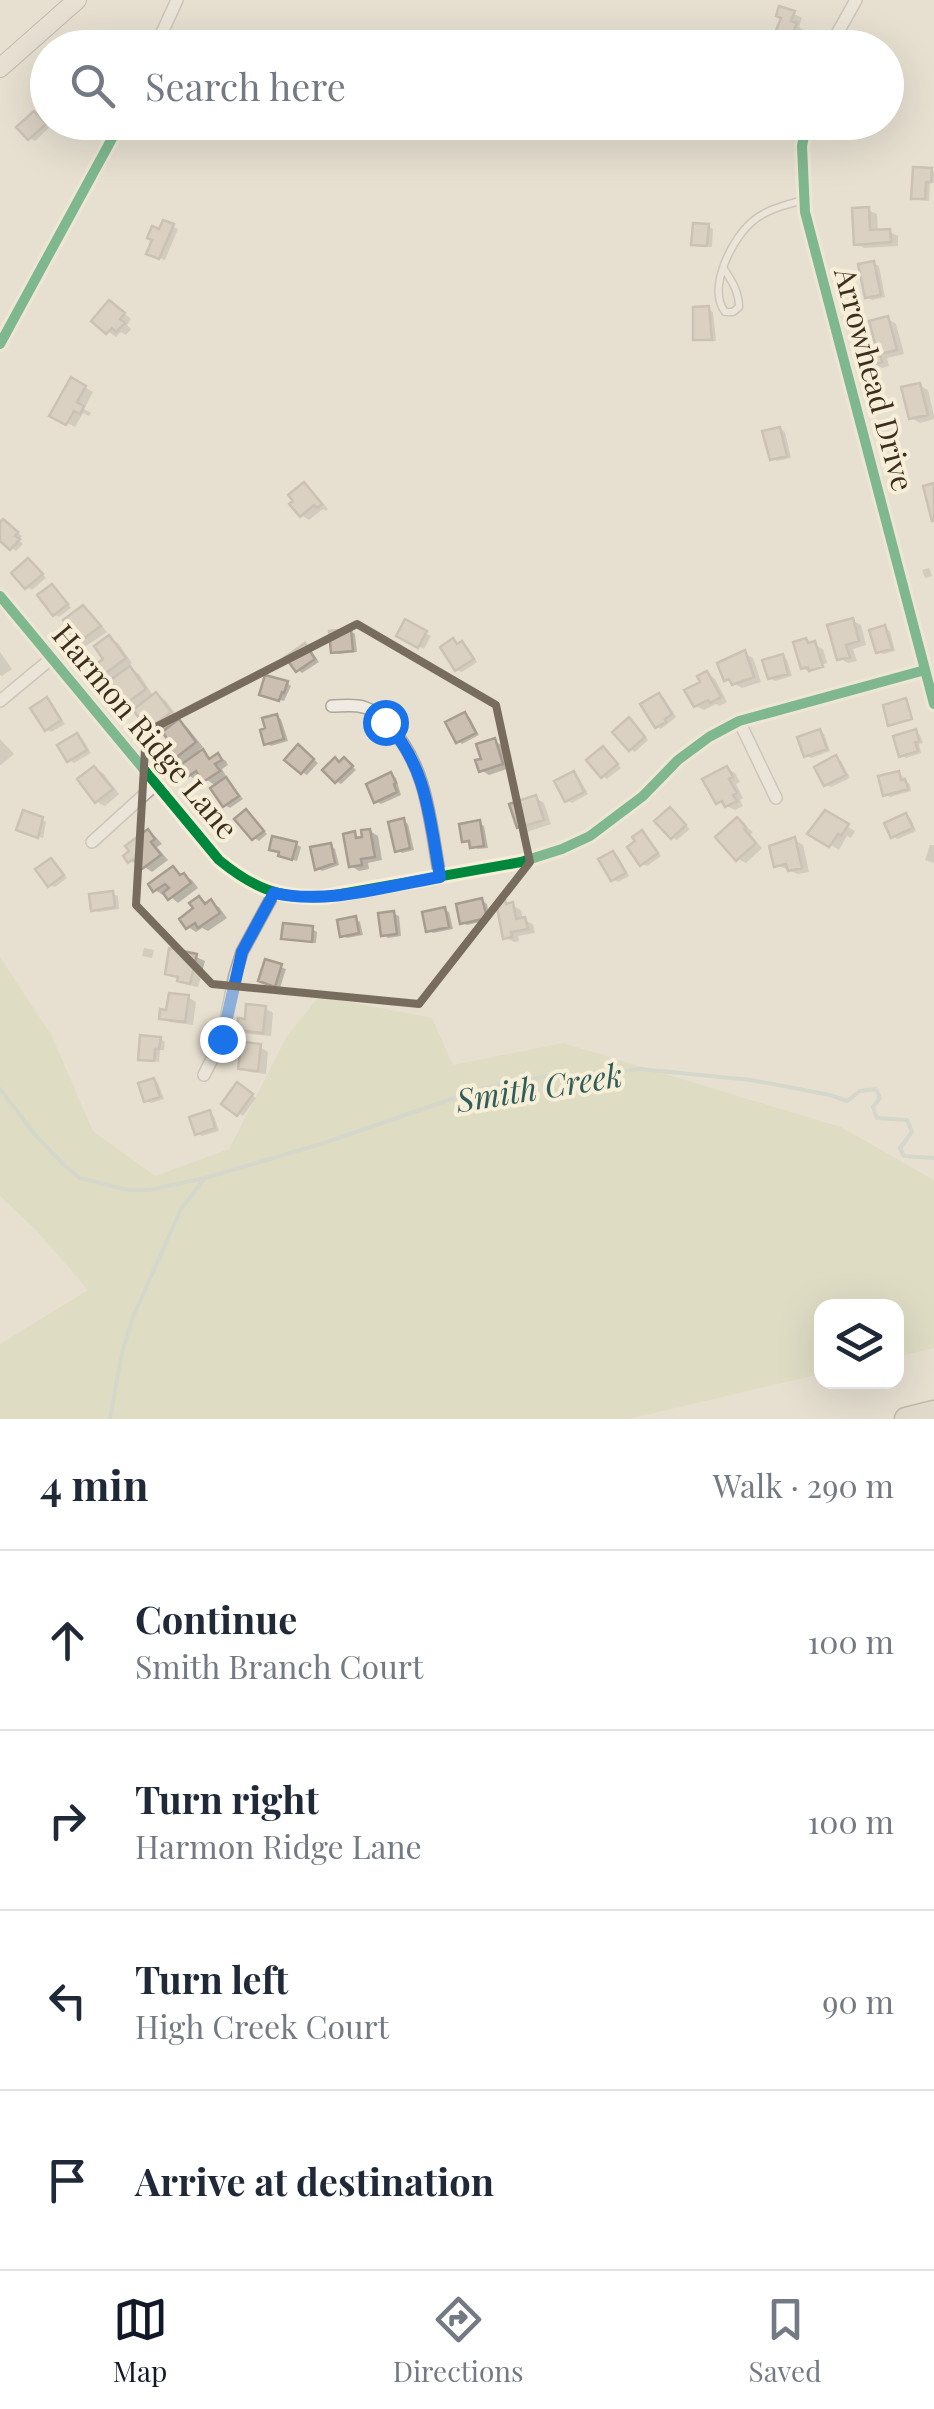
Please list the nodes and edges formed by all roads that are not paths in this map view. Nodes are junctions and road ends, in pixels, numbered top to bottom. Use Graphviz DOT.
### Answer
graph roads {
  1 [pos="77,0"];
  2 [pos="177,0"];
  3 [pos="856,0"];
  4 [pos="43,30"];
  5 [pos="163,30"];
  6 [pos="839,30"];
  7 [pos="30,42"];
  8 [pos="0,68"];
  9 [pos="111,140"];
  10 [pos="803,140"];
  11 [pos="804,200"];
  12 [pos="724,269"];
  13 [pos="0,344"];
  14 [pos="0,596"];
  15 [pos="52,658"];
  16 [pos="925,670"];
  17 [pos="0,701"];
  18 [pos="934,704"];
  19 [pos="332,706"];
  20 [pos="739,722"];
  21 [pos="156,784"];
  22 [pos="776,798"];
  23 [pos="92,842"];
  24 [pos="440,877"];
  25 [pos="274,893"];
  26 [pos="204,1075"];
  27 [pos="934,1412"];
  28 [pos="906,1419"];
  1 -- 4 [label="main road"];
  2 -- 5 [label="street"];
  3 -- 6 [label="street"];
  7 -- 8 [label="main road"];
  9 -- 13 [label="street"];
  10 -- 11 [label="street, Arrowhead Drive"];
  11 -- 12 [label="lane"];
  11 -- 16 [label="street, Arrowhead Drive"];
  12 -- 12 [label="lane"];
  14 -- 15 [label="street, Harmon Ridge Lane"];
  15 -- 17 [label="street"];
  15 -- 21 [label="street, Harmon Ridge Lane"];
  16 -- 18 [label="street, Arrowhead Drive"];
  16 -- 20 [label="street, Harmon Ridge Lane"];
  19 -- 24 [label="street"];
  20 -- 22 [label="street"];
  20 -- 24 [label="street, Harmon Ridge Lane"];
  21 -- 23 [label="street"];
  21 -- 25 [label="street, Harmon Ridge Lane"];
  24 -- 25 [label="street, Harmon Ridge Lane"];
  25 -- 26 [label="street"];
  27 -- 28 [label="highway"];
}
